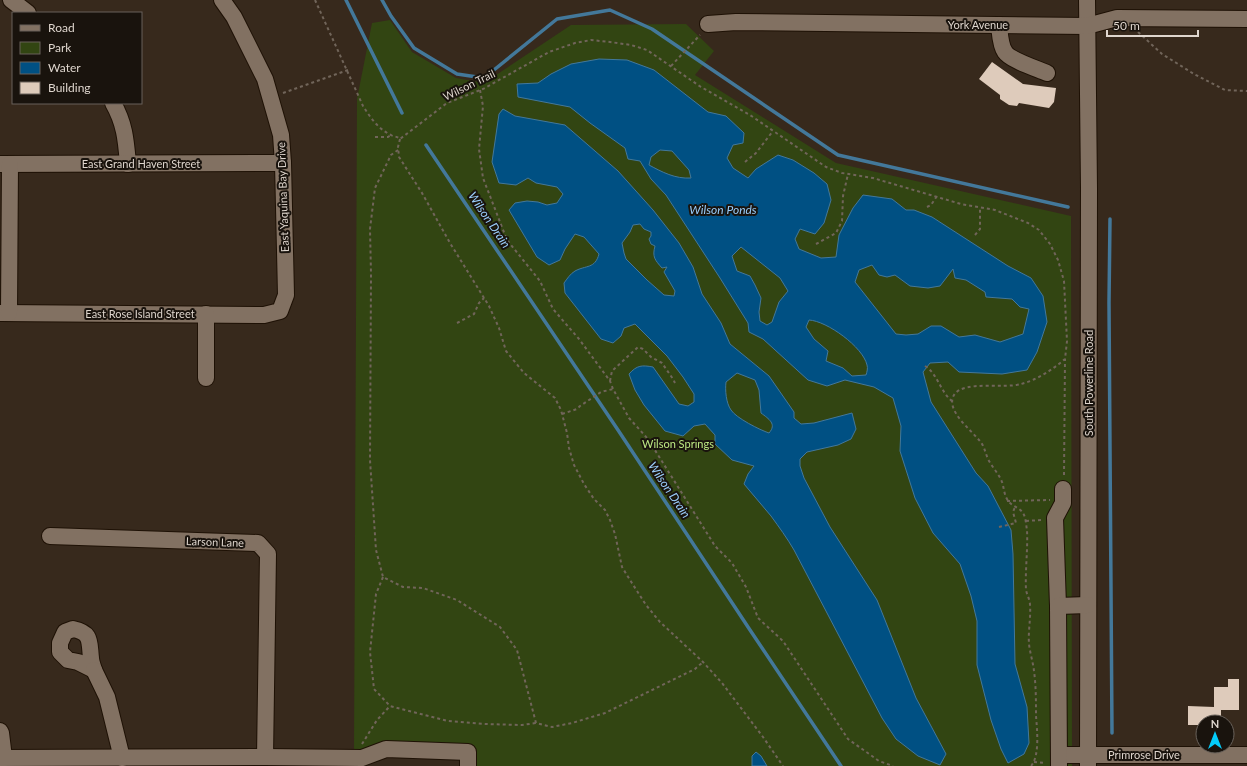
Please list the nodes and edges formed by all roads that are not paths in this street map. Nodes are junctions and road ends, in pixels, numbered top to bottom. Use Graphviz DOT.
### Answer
graph roads {
  1 [pos="11,0"];
  2 [pos="222,0"];
  3 [pos="1087,0"];
  4 [pos="27,12"];
  5 [pos="1247,19"];
  6 [pos="708,24"];
  7 [pos="999,25"];
  8 [pos="1087,26"];
  9 [pos="1047,73"];
  10 [pos="114,104"];
  11 [pos="283,163"];
  12 [pos="5,164"];
  13 [pos="128,164"];
  14 [pos="280,311"];
  15 [pos="4,313"];
  16 [pos="206,314"];
  17 [pos="206,378"];
  18 [pos="1063,489"];
  19 [pos="50,536"];
  20 [pos="1088,605"];
  21 [pos="1058,606"];
  22 [pos="94,670"];
  23 [pos="0,731"];
  24 [pos="1247,755"];
  25 [pos="265,757"];
  26 [pos="2,758"];
  27 [pos="122,758"];
  28 [pos="1060,760"];
  29 [pos="1088,760"];
  30 [pos="358,761"];
  31 [pos="468,766"];
  1 -- 4 [label="street"];
  2 -- 11 [label="street, East Yaquina Bay Drive"];
  3 -- 8 [label="street, South Powerline Road"];
  5 -- 8 [label="street, York Avenue"];
  6 -- 7 [label="street, York Avenue"];
  7 -- 8 [label="street, York Avenue"];
  7 -- 9 [label="street"];
  8 -- 20 [label="street, South Powerline Road"];
  10 -- 13 [label="street"];
  11 -- 13 [label="street, East Grand Haven Street"];
  11 -- 14 [label="street, East Yaquina Bay Drive"];
  12 -- 13 [label="street, East Grand Haven Street"];
  12 -- 15 [label="street"];
  14 -- 16 [label="street, East Rose Island Street"];
  15 -- 16 [label="street, East Rose Island Street"];
  16 -- 17 [label="street"];
  18 -- 21 [label="street"];
  19 -- 25 [label="street, Larson Lane"];
  20 -- 21 [label="street"];
  20 -- 29 [label="street, South Powerline Road"];
  21 -- 28 [label="street"];
  22 -- 27 [label="street"];
  23 -- 26 [label="street"];
  24 -- 29 [label="street, Primrose Drive"];
  25 -- 27 [label="street"];
  25 -- 30 [label="street"];
  26 -- 27 [label="street"];
  28 -- 29 [label="street, Primrose Drive"];
  30 -- 31 [label="street"];
}
